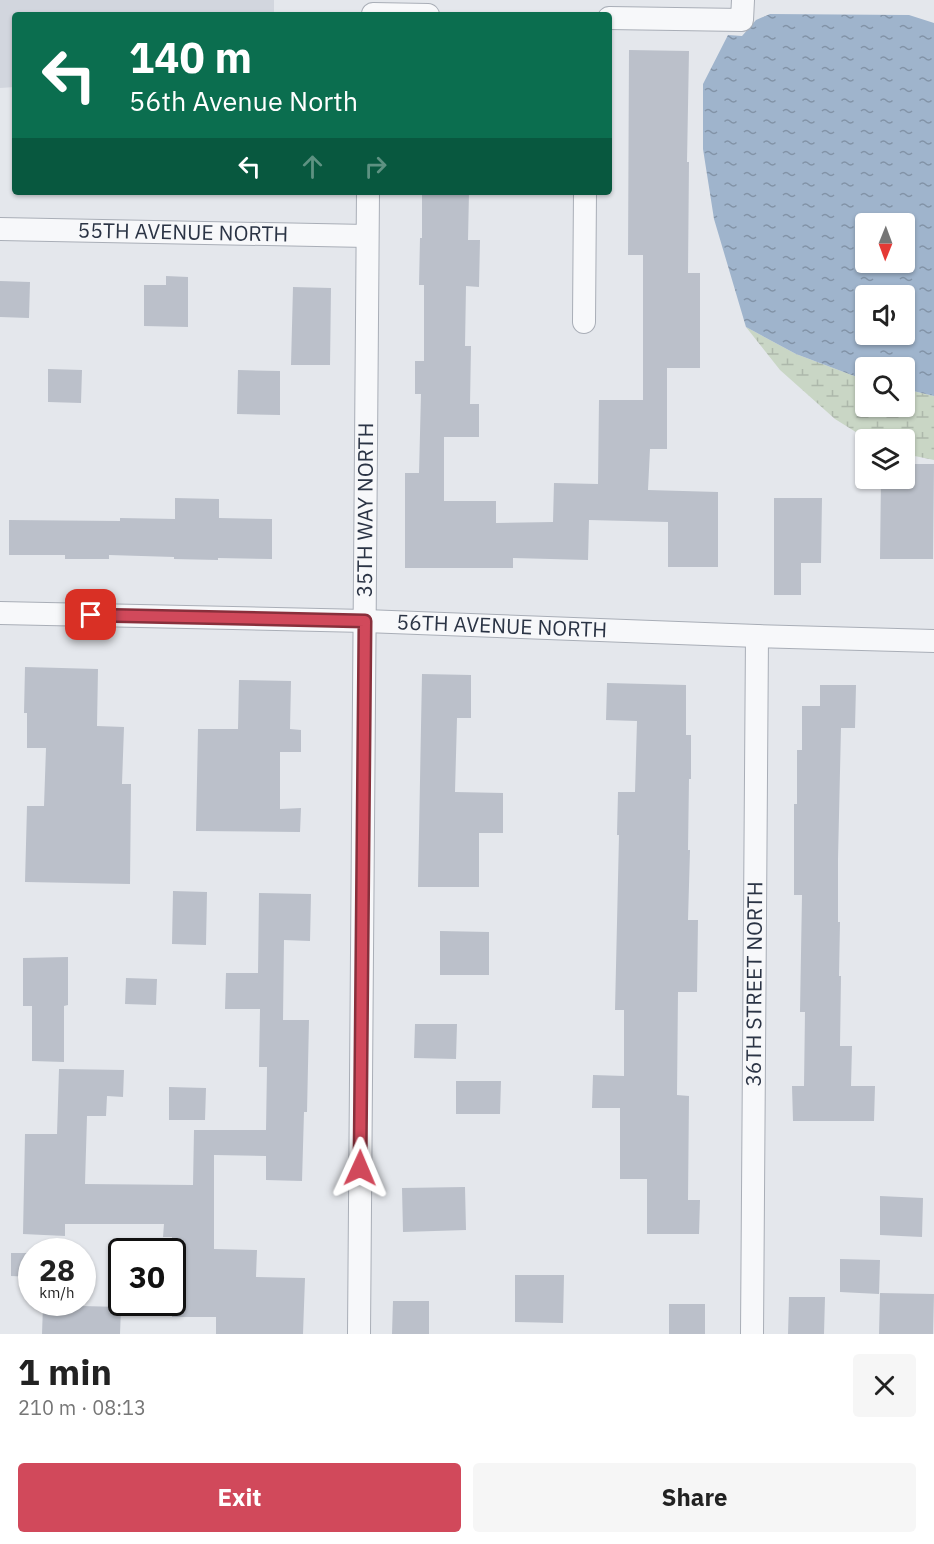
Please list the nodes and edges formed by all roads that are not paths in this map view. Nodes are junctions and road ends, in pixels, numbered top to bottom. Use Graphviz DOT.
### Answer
graph roads {
  1 [pos="743,0"];
  2 [pos="373,10"];
  3 [pos="395,12"];
  4 [pos="612,18"];
  5 [pos="368,195"];
  6 [pos="585,195"];
  7 [pos="0,229"];
  8 [pos="367,236"];
  9 [pos="584,322"];
  10 [pos="0,612"];
  11 [pos="365,621"];
  12 [pos="757,636"];
  13 [pos="934,641"];
  14 [pos="359,1334"];
  15 [pos="752,1334"];
  1 -- 4 [label="street"];
  2 -- 3 [label="street"];
  5 -- 8 [label="street, 35TH WAY NORTH"];
  6 -- 9 [label="street"];
  7 -- 8 [label="street, 55TH AVENUE NORTH"];
  8 -- 11 [label="street, 35TH WAY NORTH"];
  10 -- 11 [label="street, 56TH AVENUE NORTH"];
  11 -- 12 [label="street, 56TH AVENUE NORTH"];
  11 -- 14 [label="street, 35TH WAY NORTH"];
  12 -- 13 [label="street, 56TH AVENUE NORTH"];
  12 -- 15 [label="street, 36TH STREET NORTH"];
}
